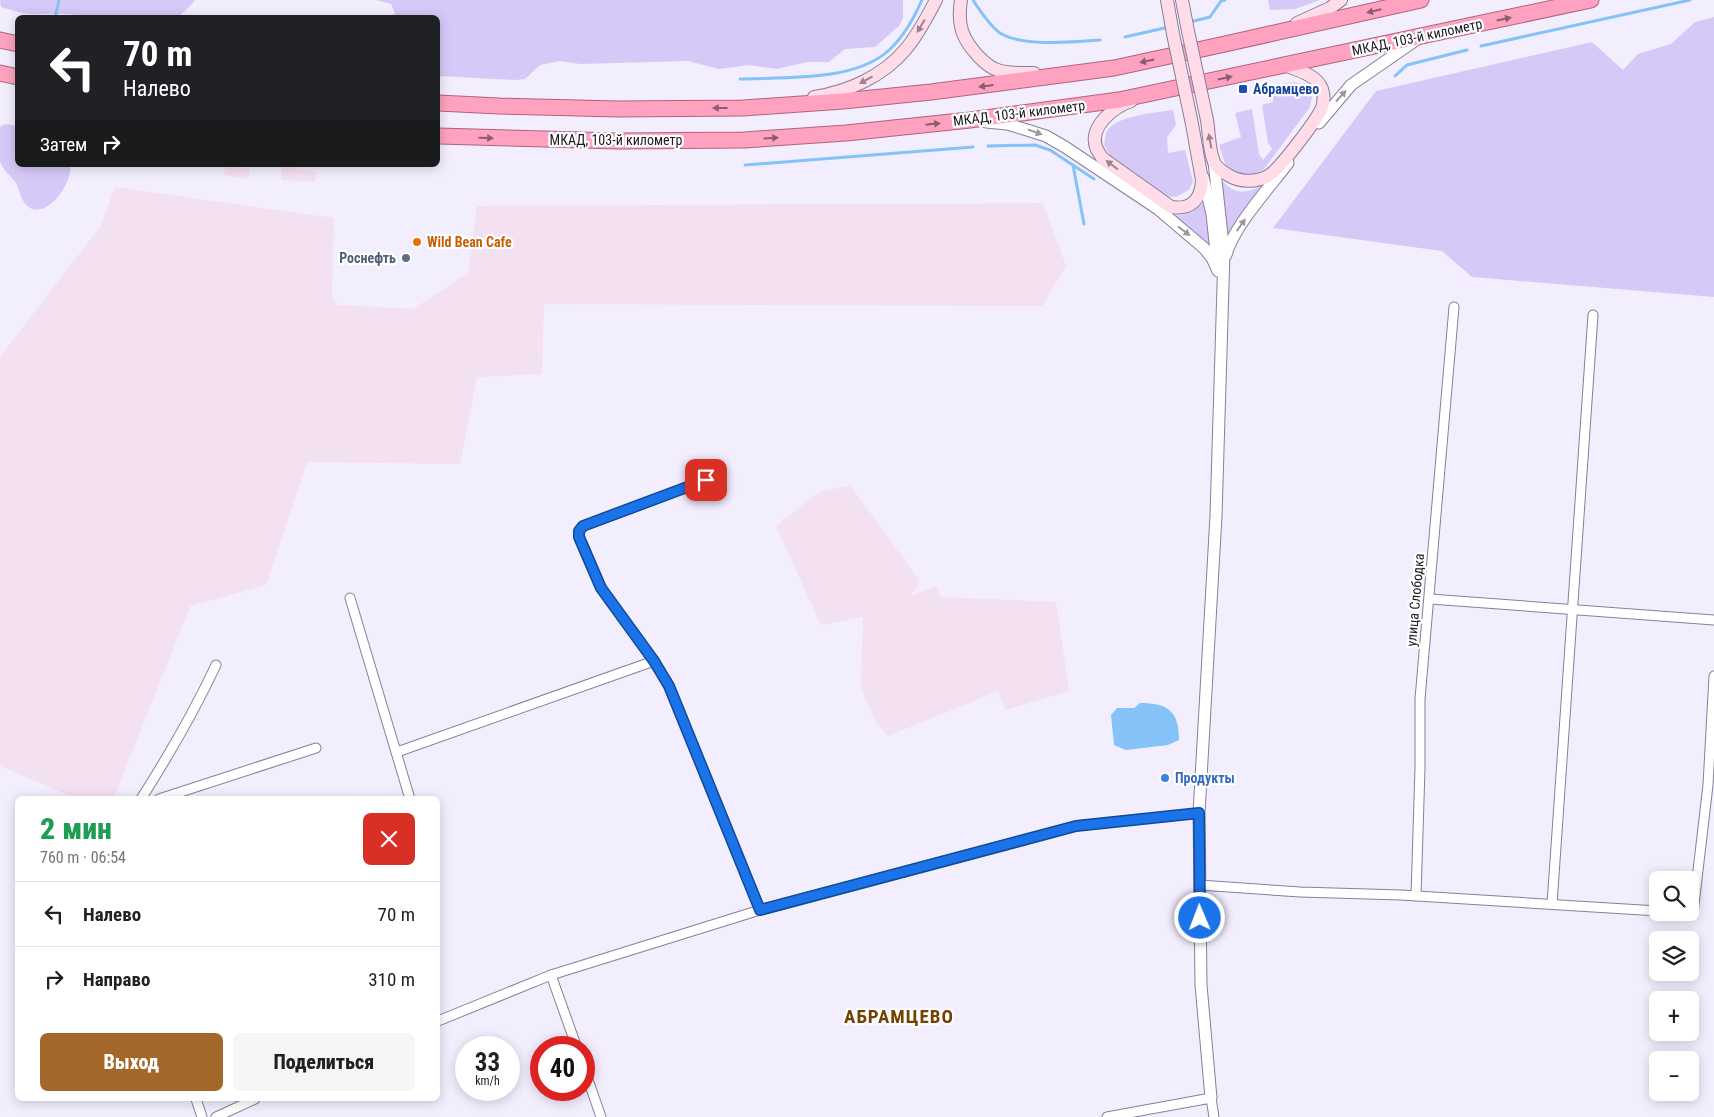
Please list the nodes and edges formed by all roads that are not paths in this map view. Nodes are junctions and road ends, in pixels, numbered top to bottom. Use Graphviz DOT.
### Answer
graph roads {
  1 [pos="936,0"];
  2 [pos="961,0"];
  3 [pos="1167,0"];
  4 [pos="1182,0"];
  5 [pos="1341,0"];
  6 [pos="1421,0"];
  7 [pos="1591,0"];
  8 [pos="1421,36"];
  9 [pos="0,40"];
  10 [pos="15,43"];
  11 [pos="1216,46"];
  12 [pos="1284,65"];
  13 [pos="1114,68"];
  14 [pos="0,73"];
  15 [pos="15,76"];
  16 [pos="1160,91"];
  17 [pos="440,103"];
  18 [pos="742,108"];
  19 [pos="970,120"];
  20 [pos="440,136"];
  21 [pos="1214,162"];
  22 [pos="1200,165"];
  23 [pos="1220,270"];
  24 [pos="1454,307"];
  25 [pos="1593,316"];
  26 [pos="706,480"];
  27 [pos="350,598"];
  28 [pos="1430,599"];
  29 [pos="1572,610"];
  30 [pos="1714,620"];
  31 [pos="654,661"];
  32 [pos="216,665"];
  33 [pos="1714,676"];
  34 [pos="316,748"];
  35 [pos="397,752"];
  36 [pos="143,796"];
  37 [pos="168,796"];
  38 [pos="409,796"];
  39 [pos="1199,813"];
  40 [pos="1698,871"];
  41 [pos="1200,885"];
  42 [pos="1416,896"];
  43 [pos="1552,904"];
  44 [pos="760,910"];
  45 [pos="1649,910"];
  46 [pos="551,975"];
  47 [pos="440,1020"];
  48 [pos="573,1036"];
  49 [pos="1211,1098"];
  50 [pos="595,1100"];
  51 [pos="197,1101"];
  52 [pos="251,1101"];
  53 [pos="202,1117"];
  54 [pos="216,1117"];
  55 [pos="601,1117"];
  56 [pos="1107,1117"];
  57 [pos="1214,1117"];
  1 -- 18 [label="main road, one-way"];
  2 -- 13 [label="main road"];
  3 -- 22 [label="main road, bridge"];
  21 -- 4 [label="main road, one-way, bridge"];
  5 -- 11 [label="main road"];
  6 -- 11 [label="highway, one-way"];
  8 -- 7 [label="highway, МКАД, 103-й километр, one-way"];
  8 -- 12 [label="highway, МКАД, 103-й километр"];
  23 -- 8 [label="street, one-way"];
  9 -- 10 [label="highway"];
  11 -- 13 [label="highway, one-way"];
  16 -- 12 [label="highway, МКАД, 103-й километр, one-way"];
  12 -- 21 [label="main road"];
  13 -- 18 [label="highway, one-way"];
  14 -- 15 [label="highway"];
  16 -- 19 [label="highway, МКАД, 103-й километр"];
  22 -- 16 [label="main road, one-way"];
  18 -- 17 [label="highway, one-way"];
  20 -- 19 [label="highway, МКАД, 103-й километр, one-way"];
  19 -- 23 [label="street, one-way"];
  21 -- 23 [label="street"];
  22 -- 23 [label="street"];
  23 -- 39 [label="street"];
  24 -- 28 [label="street, улица Слободка"];
  25 -- 29 [label="street"];
  26 -- 31 [label="street"];
  27 -- 35 [label="street"];
  28 -- 29 [label="street"];
  28 -- 42 [label="street, улица Слободка"];
  29 -- 30 [label="street"];
  29 -- 43 [label="street"];
  31 -- 35 [label="street"];
  31 -- 44 [label="street"];
  32 -- 36 [label="street"];
  33 -- 40 [label="street"];
  34 -- 37 [label="street"];
  35 -- 38 [label="street"];
  39 -- 41 [label="street"];
  39 -- 44 [label="street"];
  41 -- 42 [label="street"];
  41 -- 49 [label="street"];
  42 -- 43 [label="street"];
  43 -- 45 [label="street"];
  44 -- 46 [label="street"];
  46 -- 47 [label="street"];
  46 -- 48 [label="street"];
  49 -- 56 [label="street"];
  49 -- 57 [label="street"];
  50 -- 55 [label="street"];
  51 -- 53 [label="street"];
  52 -- 54 [label="street"];
}
